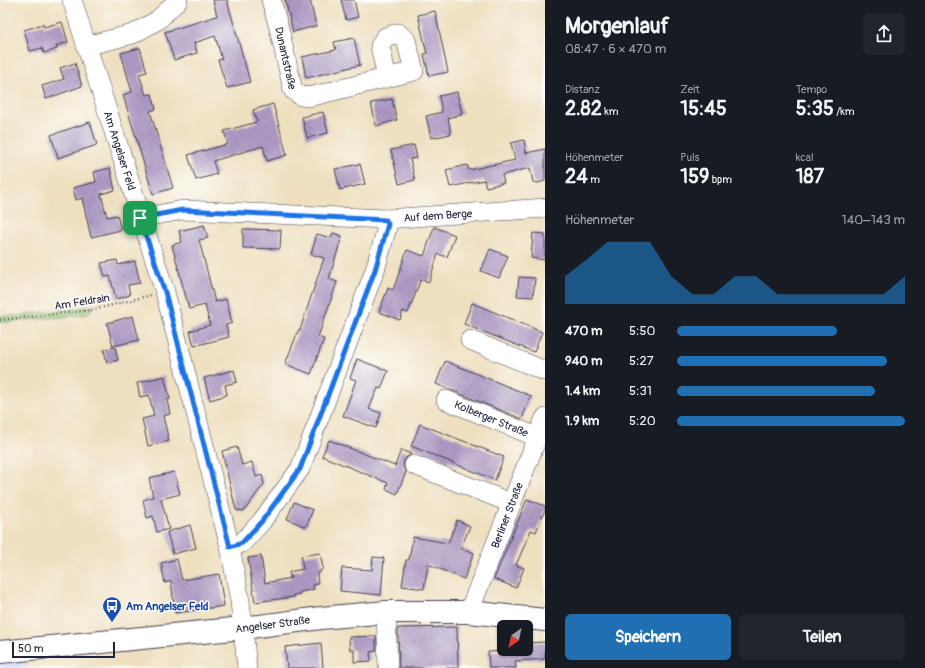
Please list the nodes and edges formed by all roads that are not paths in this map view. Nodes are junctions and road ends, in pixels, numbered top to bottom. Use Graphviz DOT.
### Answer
graph roads {
  1 [pos="72,0"];
  2 [pos="178,0"];
  3 [pos="271,0"];
  4 [pos="86,46"];
  5 [pos="387,78"];
  6 [pos="545,208"];
  7 [pos="140,218"];
  8 [pos="386,220"];
  9 [pos="470,340"];
  10 [pos="545,371"];
  11 [pos="446,400"];
  12 [pos="545,418"];
  13 [pos="537,437"];
  14 [pos="414,465"];
  15 [pos="511,503"];
  16 [pos="230,547"];
  17 [pos="386,612"];
  18 [pos="469,612"];
  19 [pos="545,620"];
  20 [pos="243,628"];
  21 [pos="1,648"];
  22 [pos="246,668"];
  23 [pos="388,668"];
  1 -- 4 [label="street, Am Angelser Feld"];
  2 -- 4 [label="street"];
  3 -- 5 [label="street, Dunantstraße"];
  4 -- 7 [label="street, Am Angelser Feld"];
  6 -- 8 [label="street, Auf dem Berge"];
  7 -- 8 [label="street, Auf dem Berge"];
  7 -- 16 [label="street, Am Angelser Feld"];
  8 -- 16 [label="street"];
  9 -- 10 [label="street"];
  11 -- 13 [label="street, Kolberger Straße"];
  12 -- 13 [label="street, Berliner Straße"];
  13 -- 15 [label="street, Berliner Straße"];
  14 -- 15 [label="street"];
  15 -- 18 [label="street, Berliner Straße"];
  16 -- 20 [label="street, Am Angelser Feld"];
  17 -- 18 [label="main road, Angelser Straße"];
  17 -- 20 [label="main road, Angelser Straße"];
  17 -- 23 [label="street"];
  18 -- 19 [label="main road, Angelser Straße"];
  20 -- 21 [label="main road, Angelser Straße"];
  20 -- 22 [label="street, Am Angelser Feld"];
}
